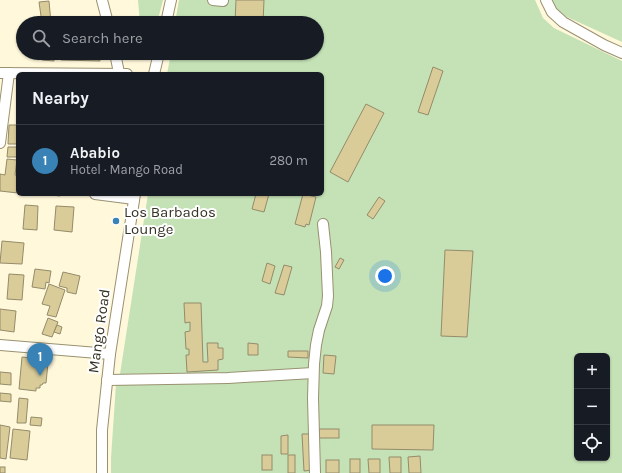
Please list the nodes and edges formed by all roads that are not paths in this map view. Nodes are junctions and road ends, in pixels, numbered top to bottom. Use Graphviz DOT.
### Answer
graph roads {
  1 [pos="102,0"];
  2 [pos="171,0"];
  3 [pos="212,0"];
  4 [pos="546,0"];
  5 [pos="223,1"];
  6 [pos="106,16"];
  7 [pos="168,16"];
  8 [pos="622,53"];
  9 [pos="117,60"];
  10 [pos="157,60"];
  11 [pos="122,72"];
  12 [pos="154,72"];
  13 [pos="5,73"];
  14 [pos="16,73"];
  15 [pos="0,143"];
  16 [pos="135,196"];
  17 [pos="323,224"];
  18 [pos="0,345"];
  19 [pos="110,354"];
  20 [pos="313,373"];
  21 [pos="107,380"];
  22 [pos="102,473"];
  23 [pos="315,473"];
  1 -- 6 [label="street"];
  2 -- 7 [label="street"];
  3 -- 5 [label="street"];
  4 -- 8 [label="street"];
  9 -- 11 [label="street"];
  10 -- 12 [label="street"];
  13 -- 14 [label="street"];
  13 -- 15 [label="street"];
  16 -- 19 [label="street, Mango Road"];
  17 -- 20 [label="street"];
  18 -- 19 [label="street"];
  19 -- 21 [label="street, Mango Road"];
  20 -- 21 [label="street"];
  20 -- 23 [label="street"];
  21 -- 22 [label="street, Mango Road"];
}
